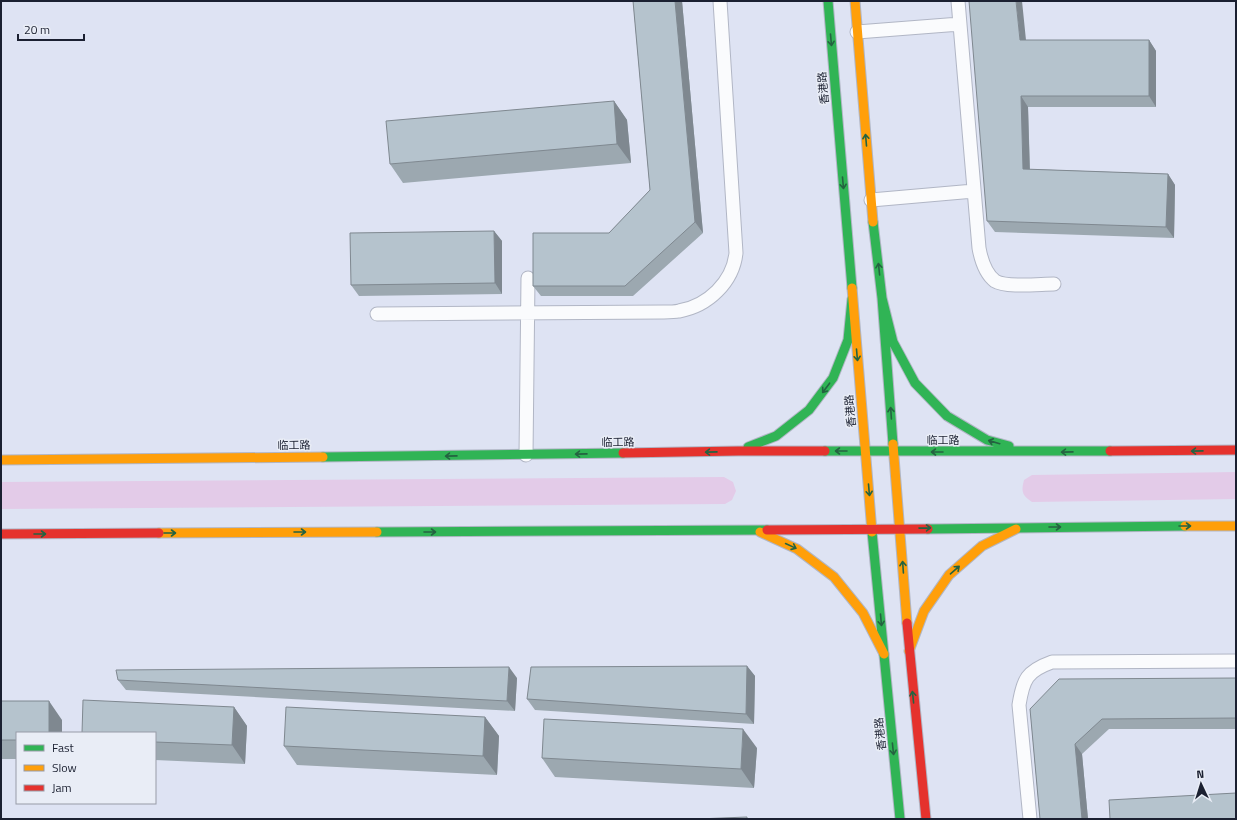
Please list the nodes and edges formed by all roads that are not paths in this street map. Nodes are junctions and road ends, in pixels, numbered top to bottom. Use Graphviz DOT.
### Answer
graph roads {
  1 [pos="720,1"];
  2 [pos="828,1"];
  3 [pos="855,1"];
  4 [pos="958,1"];
  5 [pos="960,24"];
  6 [pos="857,32"];
  7 [pos="974,191"];
  8 [pos="871,200"];
  9 [pos="528,278"];
  10 [pos="1054,284"];
  11 [pos="882,298"];
  12 [pos="852,299"];
  13 [pos="528,313"];
  14 [pos="377,314"];
  15 [pos="1236,450"];
  16 [pos="738,451"];
  17 [pos="866,452"];
  18 [pos="894,452"];
  19 [pos="1031,452"];
  20 [pos="526,455"];
  21 [pos="1,460"];
  22 [pos="1236,526"];
  23 [pos="1021,527"];
  24 [pos="900,528"];
  25 [pos="872,529"];
  26 [pos="755,530"];
  27 [pos="1,534"];
  28 [pos="909,651"];
  29 [pos="884,654"];
  30 [pos="1236,660"];
  31 [pos="900,819"];
  32 [pos="926,819"];
  33 [pos="1030,819"];
  1 -- 13 [label="lane"];
  2 -- 12 [label="main road, 香港路, one-way"];
  3 -- 6 [label="main road"];
  4 -- 5 [label="lane"];
  5 -- 6 [label="lane"];
  5 -- 7 [label="lane"];
  8 -- 6 [label="main road, one-way"];
  7 -- 8 [label="lane"];
  7 -- 10 [label="lane"];
  11 -- 8 [label="main road, one-way"];
  9 -- 13 [label="lane"];
  18 -- 11 [label="main road, one-way"];
  19 -- 11 [label="main road, one-way"];
  12 -- 16 [label="main road, one-way"];
  12 -- 17 [label="main road, 香港路, one-way"];
  13 -- 14 [label="lane"];
  13 -- 20 [label="lane"];
  15 -- 19 [label="main road, 临工路, one-way"];
  17 -- 16 [label="main road, 临工路, one-way"];
  16 -- 20 [label="main road, 临工路, one-way"];
  17 -- 18 [label="main road, 临工路"];
  17 -- 25 [label="main road, 香港路, one-way"];
  19 -- 18 [label="main road, 临工路, one-way"];
  18 -- 24 [label="main road"];
  20 -- 21 [label="main road, 临工路, one-way"];
  23 -- 22 [label="main road, one-way"];
  24 -- 23 [label="main road, one-way"];
  28 -- 23 [label="main road, one-way"];
  24 -- 25 [label="main road"];
  28 -- 24 [label="main road, one-way"];
  25 -- 26 [label="main road"];
  25 -- 29 [label="main road, 香港路, one-way"];
  27 -- 26 [label="main road, one-way"];
  26 -- 29 [label="main road, one-way"];
  32 -- 28 [label="main road, one-way"];
  29 -- 31 [label="main road, 香港路, one-way"];
  30 -- 33 [label="lane"];
}
